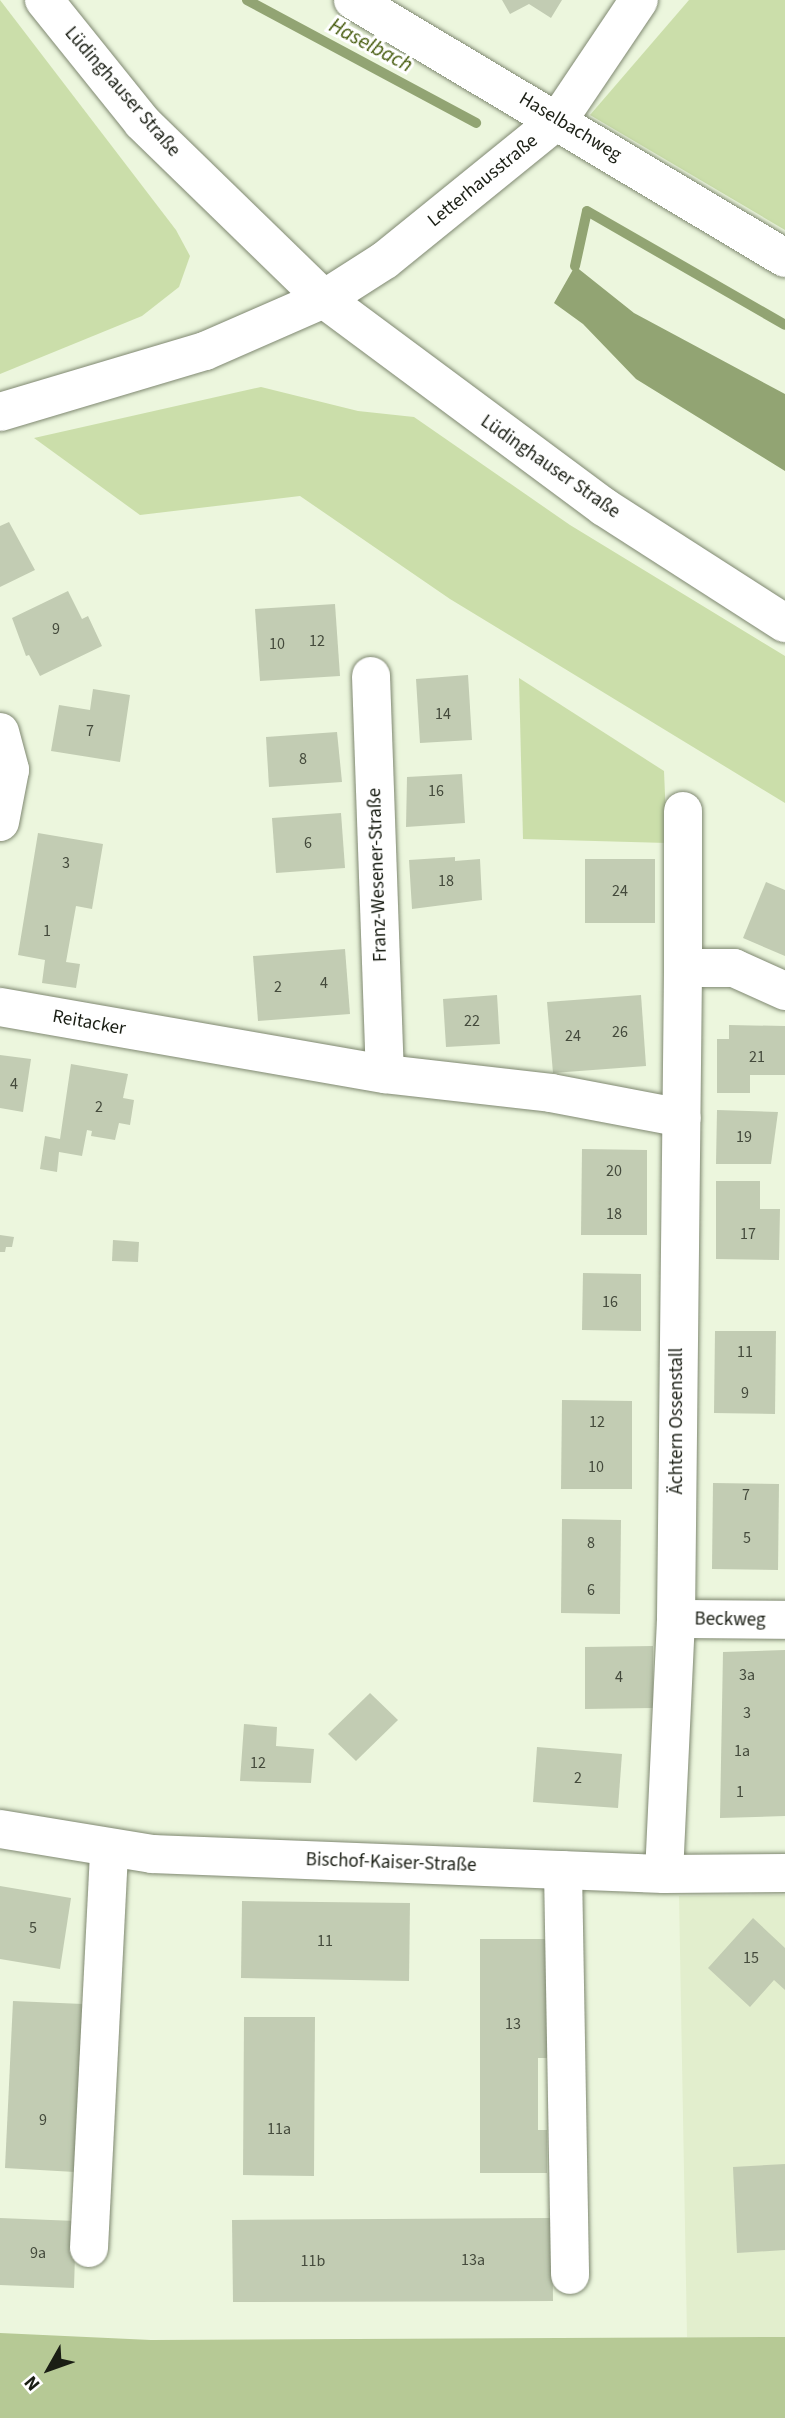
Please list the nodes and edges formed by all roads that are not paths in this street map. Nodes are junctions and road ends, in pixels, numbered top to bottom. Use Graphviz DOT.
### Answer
graph roads {
  1 [pos="44,0"];
  2 [pos="353,0"];
  3 [pos="639,0"];
  4 [pos="558,119"];
  5 [pos="785,258"];
  6 [pos="324,299"];
  7 [pos="0,412"];
  8 [pos="785,623"];
  9 [pos="371,676"];
  10 [pos="0,732"];
  11 [pos="683,811"];
  12 [pos="0,822"];
  13 [pos="683,968"];
  14 [pos="785,991"];
  15 [pos="0,1007"];
  16 [pos="385,1074"];
  17 [pos="682,1118"];
  18 [pos="676,1619"];
  19 [pos="785,1620"];
  20 [pos="0,1829"];
  21 [pos="109,1848"];
  22 [pos="563,1870"];
  23 [pos="785,1873"];
  24 [pos="664,1874"];
  25 [pos="89,2248"];
  26 [pos="570,2275"];
  1 -- 6 [label="street, Lüdinghauser Straße"];
  2 -- 4 [label="street, Haselbachweg"];
  3 -- 4 [label="street, Letterhausstraße"];
  4 -- 5 [label="street, Haselbachweg"];
  4 -- 6 [label="street, Letterhausstraße"];
  6 -- 7 [label="street"];
  6 -- 8 [label="street, Lüdinghauser Straße"];
  9 -- 16 [label="street, Franz-Wesener-Straße"];
  10 -- 12 [label="street"];
  11 -- 13 [label="street, Ächtern Ossenstall"];
  13 -- 14 [label="street"];
  13 -- 17 [label="street, Ächtern Ossenstall"];
  15 -- 16 [label="street, Reitacker"];
  16 -- 17 [label="street"];
  17 -- 18 [label="street, Ächtern Ossenstall"];
  18 -- 19 [label="street, Beckweg"];
  18 -- 24 [label="street, Ächtern Ossenstall"];
  20 -- 21 [label="street, Bischof-Kaiser-Straße"];
  21 -- 22 [label="street, Bischof-Kaiser-Straße"];
  21 -- 25 [label="street"];
  22 -- 24 [label="street, Bischof-Kaiser-Straße"];
  22 -- 26 [label="street"];
  23 -- 24 [label="street, Bischof-Kaiser-Straße"];
}
